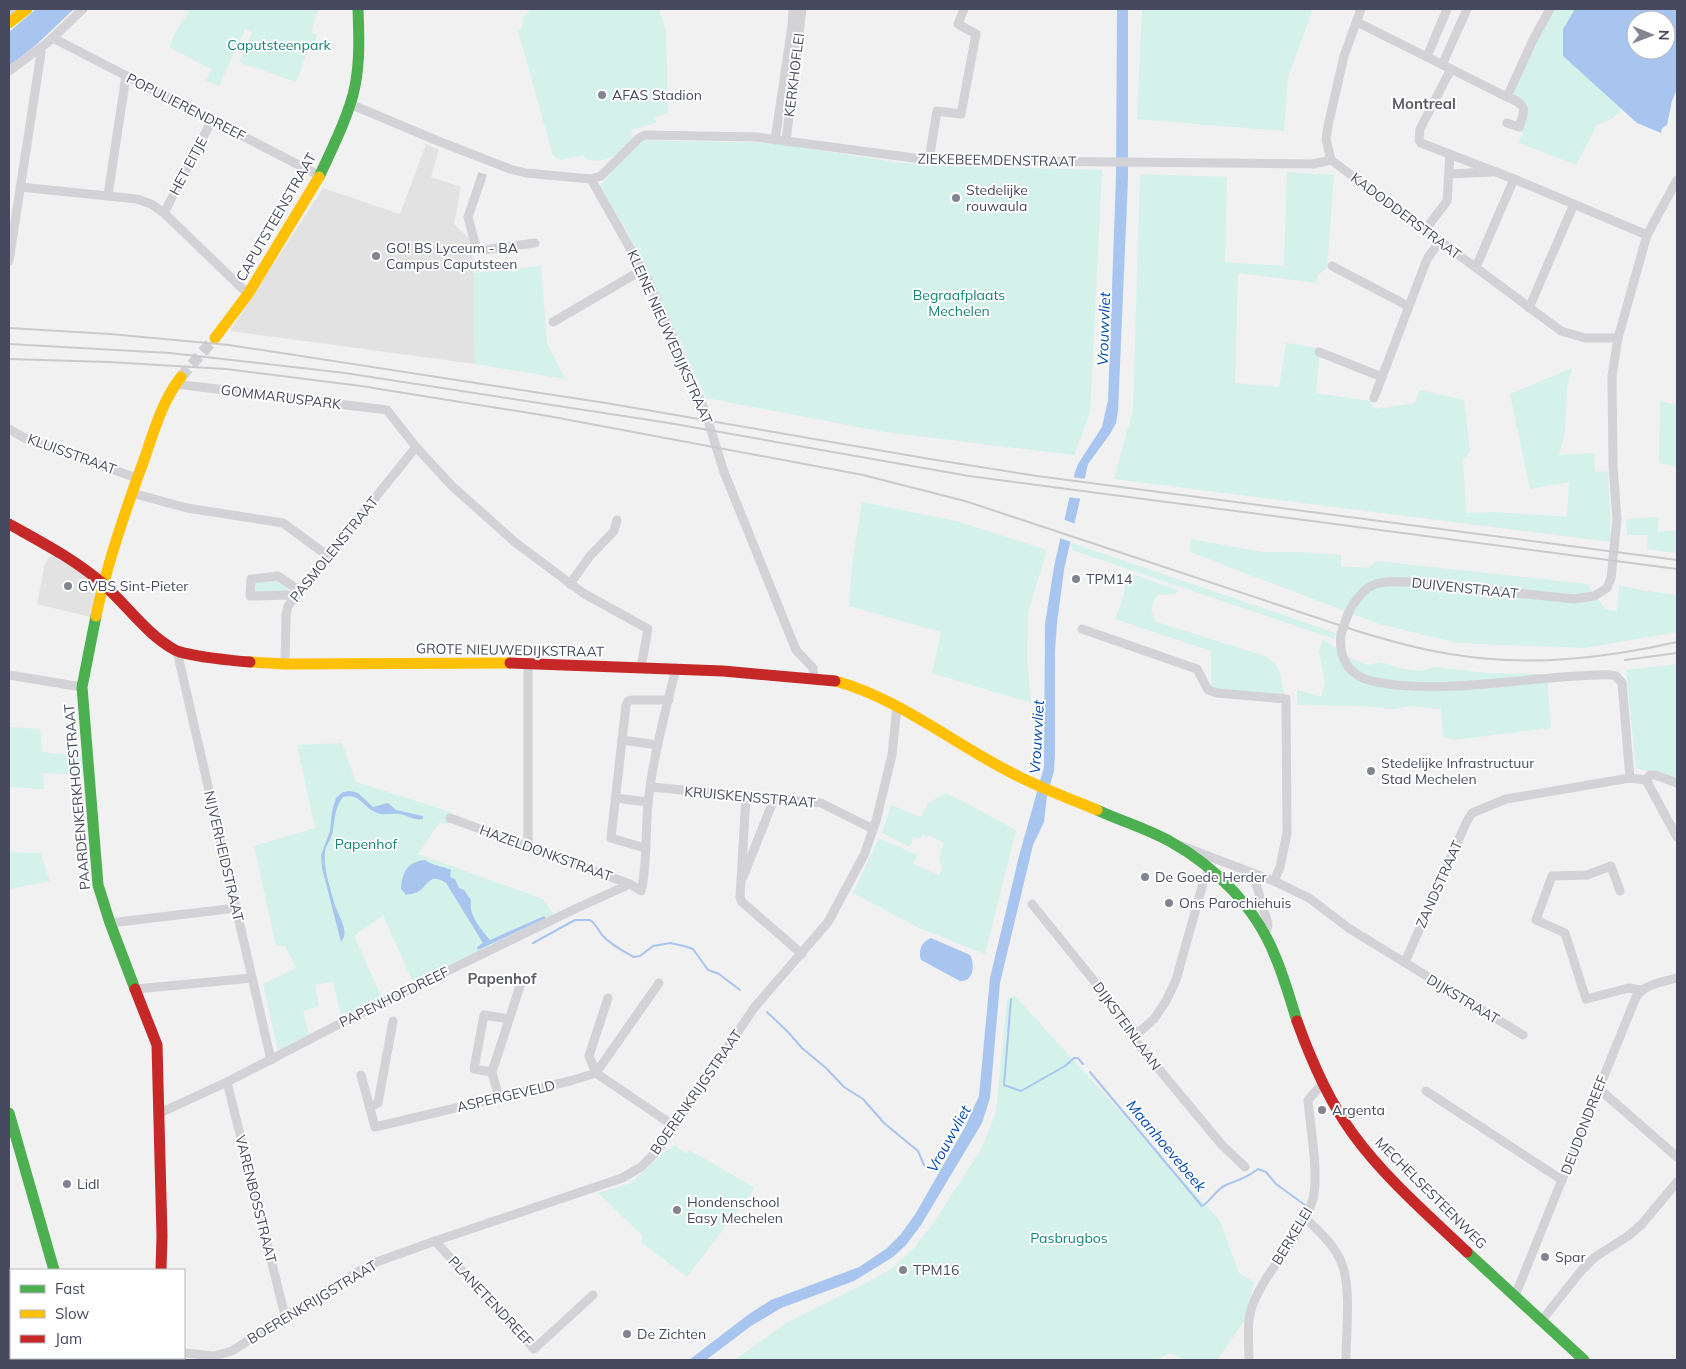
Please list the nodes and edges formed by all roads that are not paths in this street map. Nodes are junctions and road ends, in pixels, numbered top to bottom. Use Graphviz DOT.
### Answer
graph roads {
  1 [pos="15,9"];
  2 [pos="27,9"];
  3 [pos="83,9"];
  4 [pos="358,9"];
  5 [pos="363,9"];
  6 [pos="793,9"];
  7 [pos="802,9"];
  8 [pos="964,9"];
  9 [pos="1361,9"];
  10 [pos="1447,9"];
  11 [pos="1468,9"];
  12 [pos="1550,9"];
  13 [pos="9,14"];
  14 [pos="1357,22"];
  15 [pos="9,23"];
  16 [pos="53,38"];
  17 [pos="359,45"];
  18 [pos="40,50"];
  19 [pos="1427,57"];
  20 [pos="1442,64"];
  21 [pos="1451,69"];
  22 [pos="9,71"];
  23 [pos="126,76"];
  24 [pos="1507,97"];
  25 [pos="350,104"];
  26 [pos="212,120"];
  27 [pos="1507,124"];
  28 [pos="774,140"];
  29 [pos="786,141"];
  30 [pos="1450,154"];
  31 [pos="929,160"];
  32 [pos="1331,160"];
  33 [pos="1496,172"];
  34 [pos="1450,174"];
  35 [pos="320,176"];
  36 [pos="591,179"];
  37 [pos="1514,179"];
  38 [pos="1677,180"];
  39 [pos="480,182"];
  40 [pos="20,187"];
  41 [pos="108,195"];
  42 [pos="1574,204"];
  43 [pos="164,213"];
  44 [pos="1425,230"];
  45 [pos="1647,235"];
  46 [pos="1440,241"];
  47 [pos="535,243"];
  48 [pos="9,261"];
  49 [pos="1332,266"];
  50 [pos="1476,267"];
  51 [pos="642,270"];
  52 [pos="248,294"];
  53 [pos="1408,306"];
  54 [pos="1529,308"];
  55 [pos="553,322"];
  56 [pos="214,338"];
  57 [pos="1618,338"];
  58 [pos="1319,352"];
  59 [pos="1382,377"];
  60 [pos="178,380"];
  61 [pos="1374,398"];
  62 [pos="9,429"];
  63 [pos="416,446"];
  64 [pos="137,478"];
  65 [pos="132,493"];
  66 [pos="617,520"];
  67 [pos="9,524"];
  68 [pos="328,556"];
  69 [pos="103,584"];
  70 [pos="570,584"];
  71 [pos="300,592"];
  72 [pos="294,599"];
  73 [pos="1082,628"];
  74 [pos="177,651"];
  75 [pos="528,663"];
  76 [pos="285,664"];
  77 [pos="641,667"];
  78 [pos="676,668"];
  79 [pos="9,675"];
  80 [pos="814,679"];
  81 [pos="82,687"];
  82 [pos="668,700"];
  83 [pos="897,707"];
  84 [pos="622,740"];
  85 [pos="658,745"];
  86 [pos="1630,778"];
  87 [pos="1646,780"];
  88 [pos="1031,782"];
  89 [pos="1677,783"];
  90 [pos="650,787"];
  91 [pos="746,797"];
  92 [pos="615,798"];
  93 [pos="774,798"];
  94 [pos="648,802"];
  95 [pos="450,818"];
  96 [pos="873,829"];
  97 [pos="1677,837"];
  98 [pos="1171,842"];
  99 [pos="528,847"];
  100 [pos="645,848"];
  101 [pos="1210,869"];
  102 [pos="1253,874"];
  103 [pos="1274,881"];
  104 [pos="630,884"];
  105 [pos="740,884"];
  106 [pos="1620,891"];
  107 [pos="1032,904"];
  108 [pos="236,908"];
  109 [pos="110,923"];
  110 [pos="1265,934"];
  111 [pos="802,954"];
  112 [pos="1404,962"];
  113 [pos="252,978"];
  114 [pos="1677,978"];
  115 [pos="521,983"];
  116 [pos="659,983"];
  117 [pos="136,989"];
  118 [pos="1641,990"];
  119 [pos="608,998"];
  120 [pos="509,1019"];
  121 [pos="393,1021"];
  122 [pos="1137,1034"];
  123 [pos="1523,1035"];
  124 [pos="272,1060"];
  125 [pos="492,1072"];
  126 [pos="596,1073"];
  127 [pos="361,1075"];
  128 [pos="227,1082"];
  129 [pos="1323,1083"];
  130 [pos="1598,1088"];
  131 [pos="1426,1090"];
  132 [pos="1330,1097"];
  133 [pos="499,1098"];
  134 [pos="370,1107"];
  135 [pos="1308,1107"];
  136 [pos="9,1113"];
  137 [pos="160,1113"];
  138 [pos="674,1126"];
  139 [pos="1677,1157"];
  140 [pos="1245,1167"];
  141 [pos="1562,1180"];
  142 [pos="1677,1182"];
  143 [pos="1305,1218"];
  144 [pos="435,1241"];
  145 [pos="54,1269"];
  146 [pos="161,1269"];
  147 [pos="593,1295"];
  148 [pos="1515,1296"];
  149 [pos="285,1316"];
  150 [pos="1542,1320"];
  151 [pos="185,1353"];
  152 [pos="214,1358"];
  153 [pos="1249,1360"];
  154 [pos="1346,1360"];
  155 [pos="1584,1360"];
  1 -- 13 [label="street"];
  2 -- 15 [label="main road"];
  3 -- 16 [label="street"];
  4 -- 17 [label="main road, CAPUTSTEENSTRAAT"];
  5 -- 17 [label="street, CAPUTSTEENSTRAAT"];
  6 -- 28 [label="street, KERKHOFLEI"];
  7 -- 29 [label="street, KERKHOFLEI"];
  8 -- 31 [label="street"];
  9 -- 14 [label="street"];
  10 -- 19 [label="street"];
  11 -- 20 [label="street"];
  12 -- 24 [label="street"];
  14 -- 19 [label="street"];
  14 -- 32 [label="street"];
  16 -- 18 [label="street"];
  16 -- 23 [label="street, POPULIERENDREEF"];
  17 -- 25 [label="main road, CAPUTSTEENSTRAAT"];
  18 -- 22 [label="street"];
  18 -- 40 [label="street"];
  19 -- 20 [label="street"];
  20 -- 21 [label="street"];
  21 -- 24 [label="street"];
  21 -- 30 [label="street"];
  23 -- 26 [label="street, POPULIERENDREEF"];
  23 -- 41 [label="street"];
  24 -- 27 [label="street"];
  25 -- 35 [label="main road, CAPUTSTEENSTRAAT"];
  25 -- 36 [label="street"];
  26 -- 35 [label="street, POPULIERENDREEF"];
  26 -- 43 [label="street, HET EITJE"];
  28 -- 29 [label="street, ZIEKEBEEMDENSTRAAT"];
  28 -- 36 [label="street, ZIEKEBEEMDENSTRAAT"];
  29 -- 31 [label="street, ZIEKEBEEMDENSTRAAT"];
  30 -- 33 [label="street"];
  30 -- 34 [label="street"];
  31 -- 32 [label="street, ZIEKEBEEMDENSTRAAT"];
  32 -- 44 [label="street, KADODDERSTRAAT"];
  33 -- 34 [label="street"];
  33 -- 37 [label="street"];
  34 -- 44 [label="street"];
  35 -- 52 [label="main road, CAPUTSTEENSTRAAT"];
  36 -- 51 [label="street, KLEINE NIEUWEDIJKSTRAAT"];
  37 -- 42 [label="street"];
  37 -- 50 [label="street"];
  38 -- 45 [label="street, DUIVENSTRAAT"];
  39 -- 47 [label="street"];
  40 -- 41 [label="street"];
  40 -- 48 [label="street"];
  41 -- 43 [label="street"];
  42 -- 45 [label="street"];
  42 -- 54 [label="street"];
  43 -- 52 [label="street"];
  44 -- 46 [label="street, KADODDERSTRAAT"];
  45 -- 57 [label="street, DUIVENSTRAAT"];
  46 -- 50 [label="street, KADODDERSTRAAT"];
  46 -- 53 [label="street"];
  49 -- 53 [label="street"];
  50 -- 54 [label="street, KADODDERSTRAAT"];
  51 -- 55 [label="street"];
  51 -- 80 [label="street, KLEINE NIEUWEDIJKSTRAAT"];
  52 -- 56 [label="main road, CAPUTSTEENSTRAAT"];
  53 -- 59 [label="street"];
  54 -- 57 [label="street, KADODDERSTRAAT"];
  57 -- 86 [label="street, DUIVENSTRAAT, bridge"];
  58 -- 59 [label="street"];
  59 -- 61 [label="street"];
  60 -- 63 [label="street, GOMMARUSPARK"];
  60 -- 64 [label="main road"];
  62 -- 64 [label="street, KLUISSTRAAT"];
  63 -- 68 [label="street, PASMOLENSTRAAT"];
  63 -- 70 [label="street"];
  64 -- 65 [label="main road"];
  65 -- 68 [label="street"];
  65 -- 69 [label="main road"];
  66 -- 70 [label="street"];
  67 -- 69 [label="main road, GROTE NIEUWEDIJKSTRAAT"];
  68 -- 71 [label="street, PASMOLENSTRAAT"];
  69 -- 74 [label="main road, GROTE NIEUWEDIJKSTRAAT"];
  69 -- 81 [label="main road, PAARDENKERKHOFSTRAAT"];
  70 -- 77 [label="street"];
  71 -- 72 [label="street, PASMOLENSTRAAT"];
  71 -- 72 [label="street"];
  72 -- 76 [label="street, PASMOLENSTRAAT"];
  73 -- 103 [label="street"];
  74 -- 76 [label="main road, GROTE NIEUWEDIJKSTRAAT"];
  74 -- 108 [label="street, NIJVERHEIDSTRAAT"];
  75 -- 76 [label="main road, GROTE NIEUWEDIJKSTRAAT"];
  75 -- 77 [label="main road, GROTE NIEUWEDIJKSTRAAT"];
  75 -- 99 [label="street"];
  77 -- 78 [label="main road, GROTE NIEUWEDIJKSTRAAT"];
  78 -- 80 [label="main road, GROTE NIEUWEDIJKSTRAAT"];
  78 -- 82 [label="street"];
  79 -- 81 [label="street"];
  80 -- 83 [label="main road, GROTE NIEUWEDIJKSTRAAT"];
  81 -- 109 [label="main road, PAARDENKERKHOFSTRAAT"];
  82 -- 84 [label="street"];
  82 -- 85 [label="street"];
  83 -- 88 [label="main road, GROTE NIEUWEDIJKSTRAAT"];
  83 -- 96 [label="street, BOERENKRIJGSTRAAT"];
  84 -- 85 [label="street"];
  84 -- 92 [label="street"];
  85 -- 90 [label="street"];
  86 -- 87 [label="street, ZANDSTRAAT"];
  86 -- 112 [label="street, ZANDSTRAAT"];
  87 -- 89 [label="street, ZANDSTRAAT"];
  87 -- 97 [label="street"];
  88 -- 98 [label="main road, MECHELSESTEENWEG"];
  90 -- 91 [label="street, KRUISKENSSTRAAT"];
  90 -- 94 [label="street"];
  91 -- 93 [label="street, KRUISKENSSTRAAT"];
  91 -- 105 [label="street"];
  92 -- 94 [label="street"];
  92 -- 100 [label="street"];
  93 -- 96 [label="street, KRUISKENSSTRAAT"];
  93 -- 105 [label="street"];
  94 -- 100 [label="street"];
  95 -- 99 [label="street, HAZELDONKSTRAAT"];
  96 -- 111 [label="street, BOERENKRIJGSTRAAT"];
  98 -- 101 [label="main road, MECHELSESTEENWEG"];
  98 -- 102 [label="street"];
  99 -- 104 [label="street, HAZELDONKSTRAAT"];
  100 -- 104 [label="street, HAZELDONKSTRAAT"];
  101 -- 110 [label="main road, MECHELSESTEENWEG"];
  101 -- 122 [label="street"];
  102 -- 103 [label="street"];
  102 -- 110 [label="street, MECHELSESTEENWEG"];
  103 -- 112 [label="street"];
  104 -- 124 [label="street, PAPENHOFDREEF"];
  105 -- 111 [label="street"];
  106 -- 118 [label="street"];
  107 -- 122 [label="street, DIJKSTEINLAAN"];
  108 -- 109 [label="street"];
  108 -- 113 [label="street, NIJVERHEIDSTRAAT"];
  109 -- 117 [label="main road, PAARDENKERKHOFSTRAAT"];
  110 -- 129 [label="main road, MECHELSESTEENWEG"];
  111 -- 138 [label="street, BOERENKRIJGSTRAAT"];
  112 -- 123 [label="street, DIJKSTRAAT"];
  113 -- 117 [label="street"];
  113 -- 124 [label="street, NIJVERHEIDSTRAAT"];
  114 -- 118 [label="street"];
  115 -- 120 [label="street"];
  116 -- 126 [label="street"];
  117 -- 137 [label="main road, PAARDENKERKHOFSTRAAT"];
  118 -- 130 [label="street, DEUDONDREEF"];
  119 -- 126 [label="street"];
  120 -- 125 [label="street"];
  120 -- 125 [label="street"];
  121 -- 134 [label="street"];
  122 -- 140 [label="street, DIJKSTEINLAAN"];
  124 -- 128 [label="street, PAPENHOFDREEF"];
  125 -- 133 [label="street"];
  126 -- 133 [label="street, ASPERGEVELD"];
  126 -- 138 [label="street"];
  127 -- 134 [label="street, ASPERGEVELD"];
  128 -- 137 [label="street, PAPENHOFDREEF"];
  128 -- 149 [label="street, VARENBOSSTRAAT"];
  129 -- 132 [label="main road, MECHELSESTEENWEG"];
  129 -- 135 [label="street"];
  130 -- 139 [label="street"];
  130 -- 141 [label="street, DEUDONDREEF"];
  131 -- 141 [label="street"];
  132 -- 135 [label="street"];
  132 -- 148 [label="main road, MECHELSESTEENWEG"];
  133 -- 134 [label="street, ASPERGEVELD"];
  135 -- 143 [label="street, BERKELEI"];
  136 -- 145 [label="main road"];
  137 -- 146 [label="main road, PAARDENKERKHOFSTRAAT"];
  138 -- 144 [label="street, BOERENKRIJGSTRAAT"];
  141 -- 148 [label="street, DEUDONDREEF"];
  142 -- 150 [label="street"];
  143 -- 153 [label="street, BERKELEI"];
  143 -- 154 [label="street"];
  144 -- 147 [label="street, PLANETENDREEF"];
  144 -- 149 [label="street, BOERENKRIJGSTRAAT"];
  148 -- 150 [label="main road, MECHELSESTEENWEG"];
  149 -- 152 [label="street, BOERENKRIJGSTRAAT"];
  150 -- 155 [label="main road, MECHELSESTEENWEG"];
  151 -- 152 [label="street, BOERENKRIJGSTRAAT"];
}
